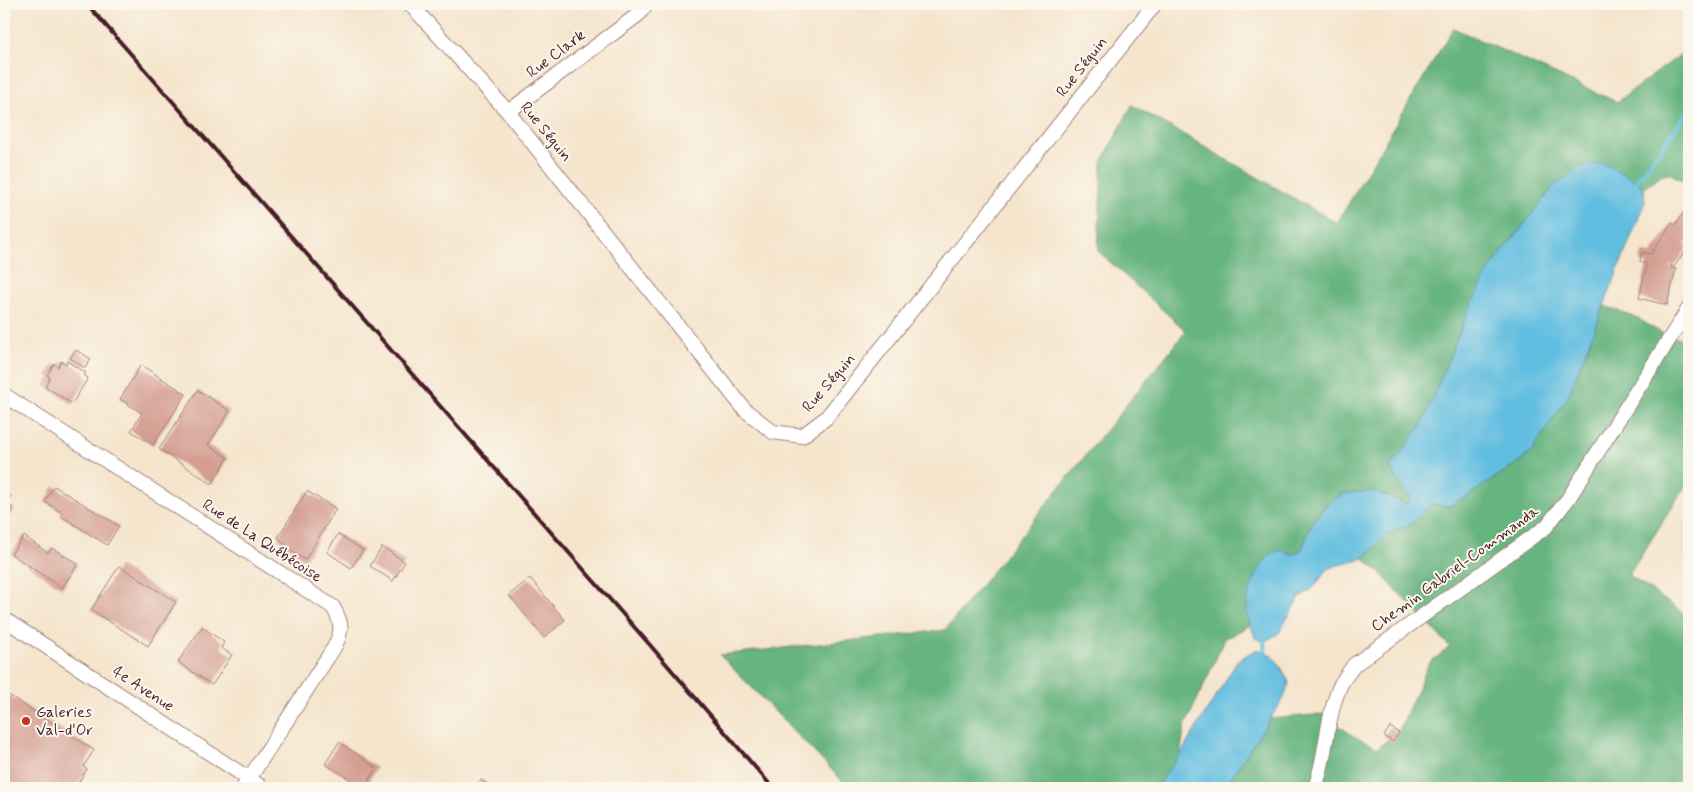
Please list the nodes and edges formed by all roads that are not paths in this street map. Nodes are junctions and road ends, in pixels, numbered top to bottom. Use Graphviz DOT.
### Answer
graph roads {
  1 [pos="410,4"];
  2 [pos="646,4"];
  3 [pos="1155,4"];
  4 [pos="508,112"];
  5 [pos="1689,308"];
  6 [pos="4,395"];
  7 [pos="4,619"];
  8 [pos="246,784"];
  9 [pos="262,788"];
  10 [pos="1315,788"];
  1 -- 4 [label="street, Rue Séguin"];
  2 -- 4 [label="street, Rue Clark"];
  3 -- 4 [label="street, Rue Séguin"];
  5 -- 10 [label="street, Chemin Gabriel-Commanda"];
  6 -- 8 [label="street, Rue de La Québécoise"];
  7 -- 8 [label="street, 4e Avenue"];
  8 -- 9 [label="street, 4e Avenue"];
}
